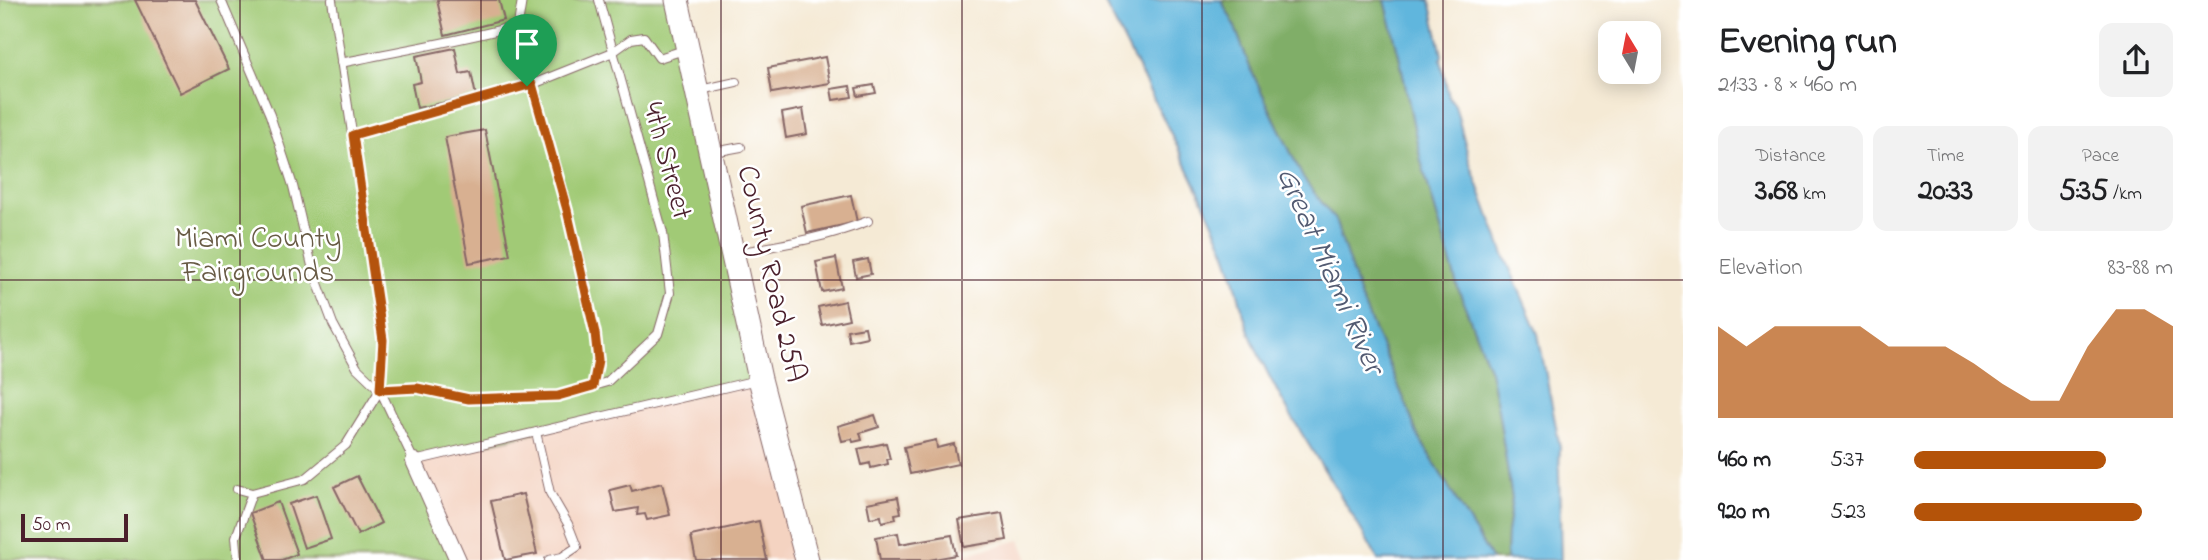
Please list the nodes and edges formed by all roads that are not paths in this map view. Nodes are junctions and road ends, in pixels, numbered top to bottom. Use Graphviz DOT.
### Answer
graph roads {
  1 [pos="221,0"];
  2 [pos="332,0"];
  3 [pos="522,0"];
  4 [pos="599,0"];
  5 [pos="677,0"];
  6 [pos="519,25"];
  7 [pos="687,48"];
  8 [pos="613,52"];
  9 [pos="341,63"];
  10 [pos="736,82"];
  11 [pos="530,85"];
  12 [pos="697,91"];
  13 [pos="353,135"];
  14 [pos="741,147"];
  15 [pos="711,153"];
  16 [pos="868,221"];
  17 [pos="733,254"];
  18 [pos="760,379"];
  19 [pos="593,386"];
  20 [pos="380,390"];
  21 [pos="536,432"];
  22 [pos="414,461"];
  23 [pos="237,489"];
  24 [pos="251,493"];
  25 [pos="238,560"];
  26 [pos="458,560"];
  27 [pos="549,560"];
  28 [pos="807,560"];
  1 -- 20 [label="lane"];
  2 -- 9 [label="lane"];
  3 -- 6 [label="lane"];
  4 -- 8 [label="lane, 4th Street"];
  5 -- 7 [label="main road, County Road 25A"];
  6 -- 9 [label="lane"];
  6 -- 11 [label="lane"];
  7 -- 8 [label="lane"];
  7 -- 12 [label="main road, County Road 25A"];
  8 -- 11 [label="lane"];
  8 -- 19 [label="lane, 4th Street"];
  9 -- 13 [label="lane"];
  10 -- 12 [label="lane"];
  11 -- 13 [label="lane"];
  11 -- 19 [label="lane"];
  12 -- 15 [label="main road, County Road 25A"];
  13 -- 20 [label="lane"];
  14 -- 15 [label="lane"];
  15 -- 17 [label="main road, County Road 25A"];
  16 -- 17 [label="lane"];
  17 -- 18 [label="main road, County Road 25A"];
  18 -- 21 [label="lane"];
  18 -- 28 [label="main road, County Road 25A"];
  19 -- 20 [label="lane"];
  20 -- 22 [label="lane"];
  20 -- 24 [label="lane"];
  21 -- 22 [label="lane"];
  21 -- 27 [label="lane"];
  22 -- 26 [label="street"];
  23 -- 24 [label="lane"];
  24 -- 25 [label="lane"];
}
